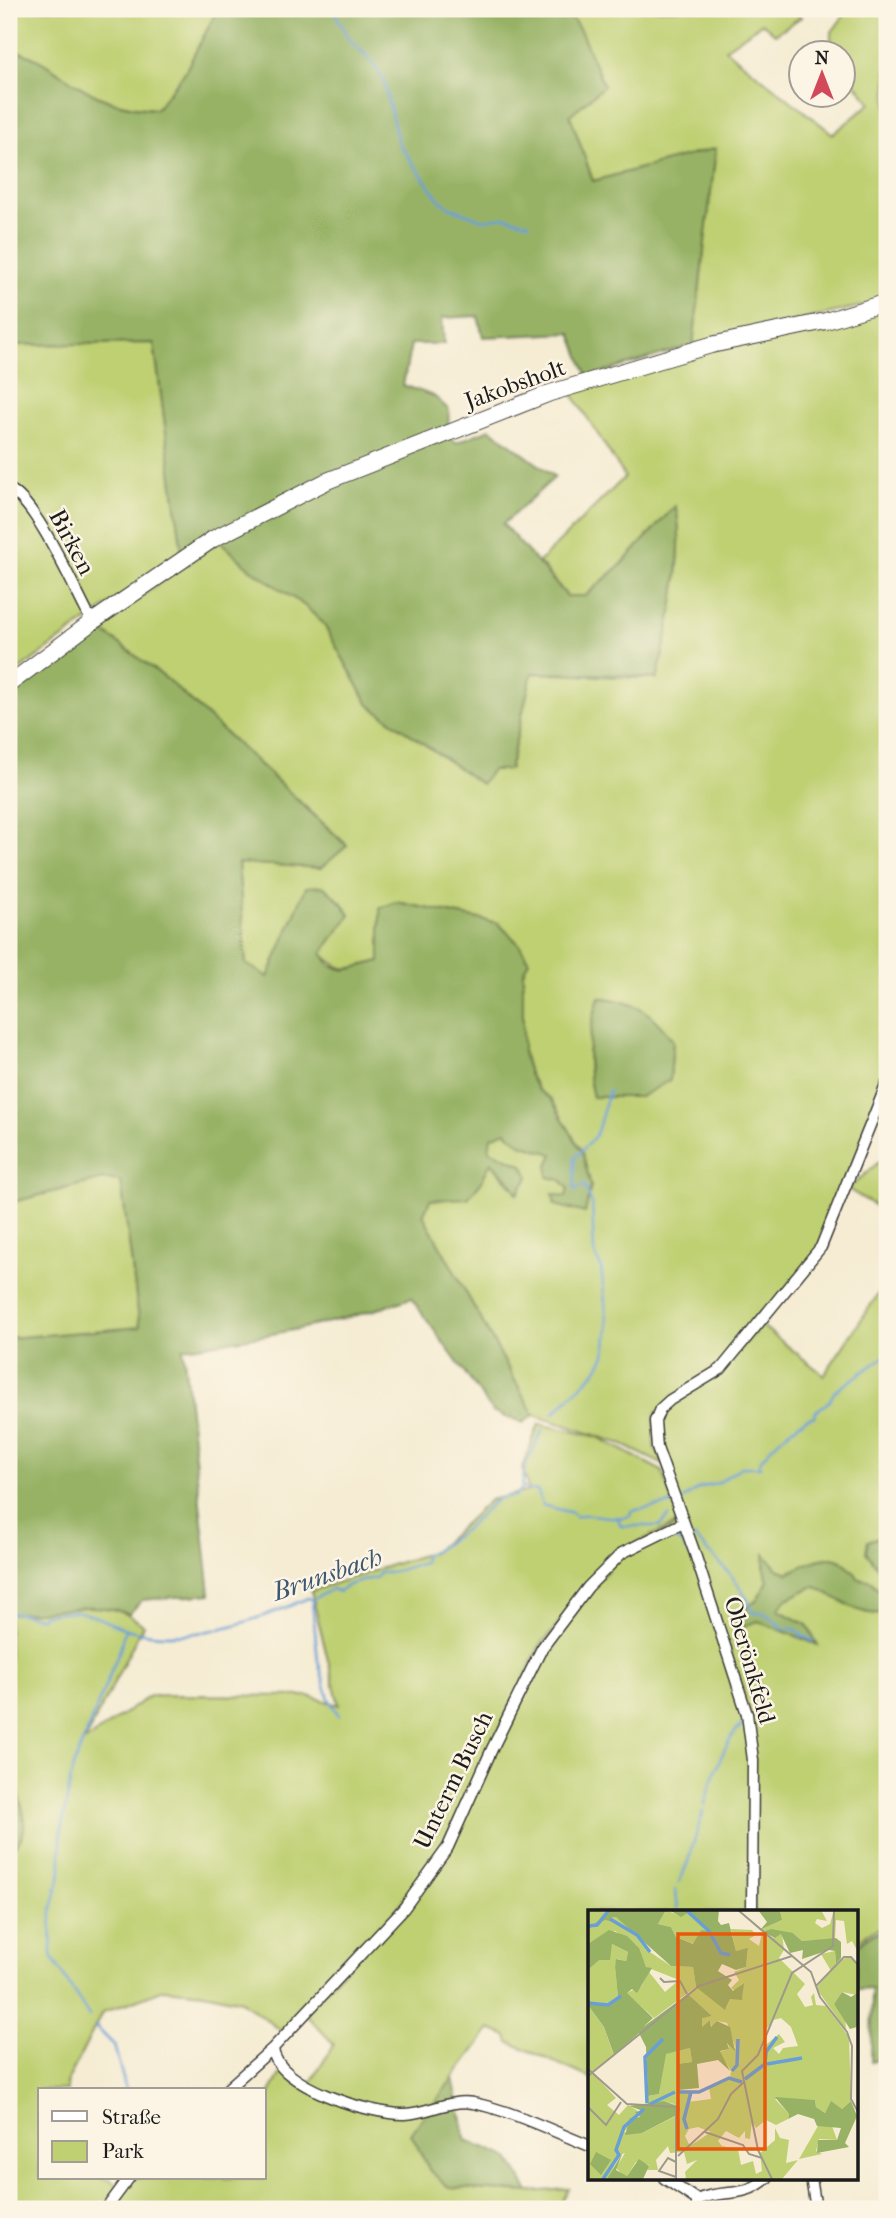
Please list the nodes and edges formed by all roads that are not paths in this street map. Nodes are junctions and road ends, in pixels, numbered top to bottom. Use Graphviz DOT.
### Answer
graph roads {
  1 [pos="887,302"];
  2 [pos="9,489"];
  3 [pos="92,622"];
  4 [pos="9,684"];
  5 [pos="887,1083"];
  6 [pos="683,1523"];
  7 [pos="752,1910"];
  8 [pos="273,2048"];
  9 [pos="228,2088"];
  10 [pos="588,2145"];
  11 [pos="128,2180"];
  12 [pos="667,2180"];
  13 [pos="763,2180"];
  14 [pos="811,2180"];
  15 [pos="697,2205"];
  16 [pos="106,2209"];
  17 [pos="816,2209"];
  1 -- 3 [label="main road, Jakobsholt"];
  2 -- 3 [label="street, Birken"];
  3 -- 4 [label="main road, Jakobsholt"];
  5 -- 6 [label="street, Oberönkfeld"];
  6 -- 7 [label="street, Oberönkfeld"];
  6 -- 8 [label="street, Unterm Busch"];
  8 -- 9 [label="street, Unterm Busch"];
  8 -- 10 [label="street"];
  11 -- 16 [label="street"];
  12 -- 15 [label="street"];
  13 -- 15 [label="street"];
  14 -- 17 [label="street"];
}
